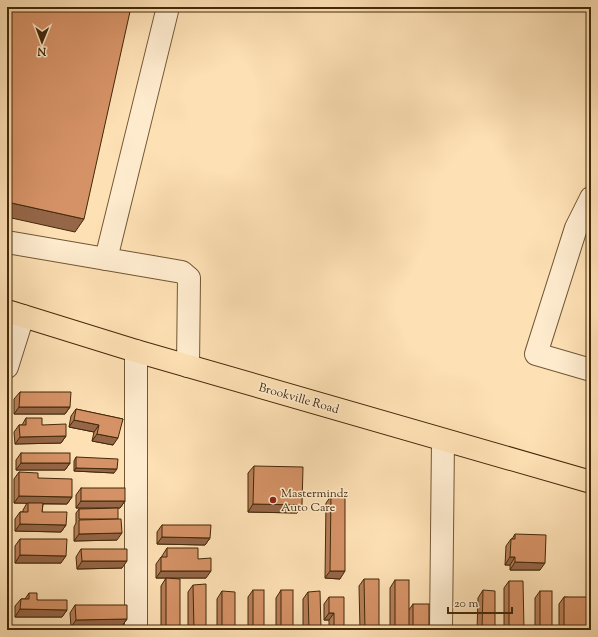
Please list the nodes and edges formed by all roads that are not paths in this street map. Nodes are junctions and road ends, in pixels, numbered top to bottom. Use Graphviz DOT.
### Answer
graph roads {
  1 [pos="168,7"];
  2 [pos="591,198"];
  3 [pos="7,242"];
  4 [pos="106,259"];
  5 [pos="15,314"];
  6 [pos="136,351"];
  7 [pos="188,366"];
  8 [pos="7,367"];
  9 [pos="591,370"];
  10 [pos="443,440"];
  11 [pos="591,482"];
  12 [pos="136,630"];
  13 [pos="441,630"];
  1 -- 4 [label="street"];
  2 -- 9 [label="street"];
  3 -- 4 [label="street"];
  4 -- 7 [label="street"];
  5 -- 6 [label="main road, Brookville Road"];
  5 -- 8 [label="street"];
  6 -- 7 [label="main road, Brookville Road"];
  6 -- 12 [label="street"];
  7 -- 10 [label="main road, Brookville Road"];
  10 -- 11 [label="main road, Brookville Road"];
  10 -- 13 [label="street"];
}
